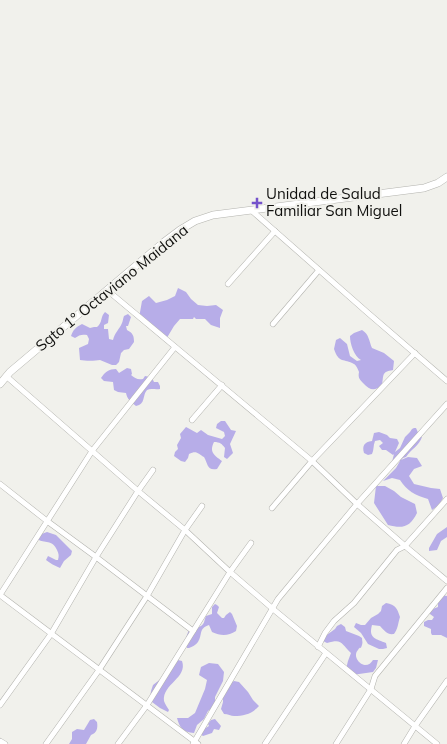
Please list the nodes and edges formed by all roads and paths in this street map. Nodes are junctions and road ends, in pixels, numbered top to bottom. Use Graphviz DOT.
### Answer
graph roads {
  1 [pos="447,177"];
  2 [pos="251,210"];
  3 [pos="275,231"];
  4 [pos="319,270"];
  5 [pos="228,284"];
  6 [pos="107,290"];
  7 [pos="273,324"];
  8 [pos="175,347"];
  9 [pos="415,353"];
  10 [pos="6,376"];
  11 [pos="447,380"];
  12 [pos="0,384"];
  13 [pos="222,385"];
  14 [pos="447,404"];
  15 [pos="192,420"];
  16 [pos="92,451"];
  17 [pos="312,461"];
  18 [pos="153,470"];
  19 [pos="0,484"];
  20 [pos="138,490"];
  21 [pos="447,499"];
  22 [pos="357,504"];
  23 [pos="202,506"];
  24 [pos="272,508"];
  25 [pos="47,521"];
  26 [pos="185,530"];
  27 [pos="251,543"];
  28 [pos="405,546"];
  29 [pos="96,556"];
  30 [pos="230,572"];
  31 [pos="447,581"];
  32 [pos="447,588"];
  33 [pos="0,595"];
  34 [pos="147,596"];
  35 [pos="273,610"];
  36 [pos="193,630"];
  37 [pos="51,634"];
  38 [pos="318,647"];
  39 [pos="326,653"];
  40 [pos="99,670"];
  41 [pos="447,681"];
  42 [pos="371,689"];
  43 [pos="0,705"];
  44 [pos="147,705"];
  45 [pos="415,726"];
  46 [pos="0,741"];
  47 [pos="195,743"];
  48 [pos="5,744"];
  49 [pos="46,744"];
  50 [pos="118,744"];
  51 [pos="265,744"];
  52 [pos="336,744"];
  53 [pos="404,744"];
  54 [pos="437,744"];
  1 -- 2 [label="main road, Sgto 1° Octaviano Maidana"];
  2 -- 3 [label="street"];
  2 -- 6 [label="main road, Sgto 1° Octaviano Maidana"];
  3 -- 4 [label="street"];
  3 -- 5 [label="street"];
  4 -- 7 [label="street"];
  4 -- 9 [label="street"];
  6 -- 8 [label="street"];
  6 -- 10 [label="main road, Sgto 1° Octaviano Maidana"];
  8 -- 13 [label="street"];
  8 -- 16 [label="street"];
  9 -- 11 [label="street"];
  9 -- 17 [label="street"];
  10 -- 12 [label="main road, Sgto 1° Octaviano Maidana"];
  10 -- 16 [label="street"];
  13 -- 15 [label="street"];
  13 -- 17 [label="street"];
  14 -- 22 [label="street"];
  16 -- 20 [label="street"];
  16 -- 25 [label="street"];
  17 -- 22 [label="street"];
  17 -- 24 [label="street"];
  18 -- 20 [label="street"];
  19 -- 25 [label="street"];
  20 -- 26 [label="street"];
  20 -- 29 [label="street"];
  21 -- 28 [label="street"];
  22 -- 28 [label="street"];
  22 -- 35 [label="street"];
  23 -- 26 [label="street"];
  25 -- 29 [label="street"];
  25 -- 33 [label="street"];
  26 -- 30 [label="street"];
  26 -- 34 [label="street"];
  27 -- 30 [label="street"];
  28 -- 31 [label="street"];
  28 -- 38 [label="street"];
  29 -- 34 [label="street"];
  29 -- 37 [label="street"];
  30 -- 35 [label="street"];
  30 -- 36 [label="street"];
  32 -- 42 [label="street"];
  33 -- 37 [label="street"];
  34 -- 36 [label="street"];
  34 -- 40 [label="street"];
  35 -- 38 [label="street"];
  35 -- 47 [label="street"];
  36 -- 44 [label="street"];
  37 -- 40 [label="street"];
  37 -- 43 [label="street"];
  38 -- 39 [label="street"];
  39 -- 42 [label="street"];
  39 -- 51 [label="street"];
  40 -- 44 [label="street"];
  40 -- 49 [label="street"];
  41 -- 45 [label="street"];
  42 -- 45 [label="street"];
  42 -- 52 [label="street"];
  44 -- 47 [label="street"];
  44 -- 50 [label="street"];
  45 -- 53 [label="street"];
  45 -- 54 [label="street"];
  46 -- 48 [label="street"];
}
